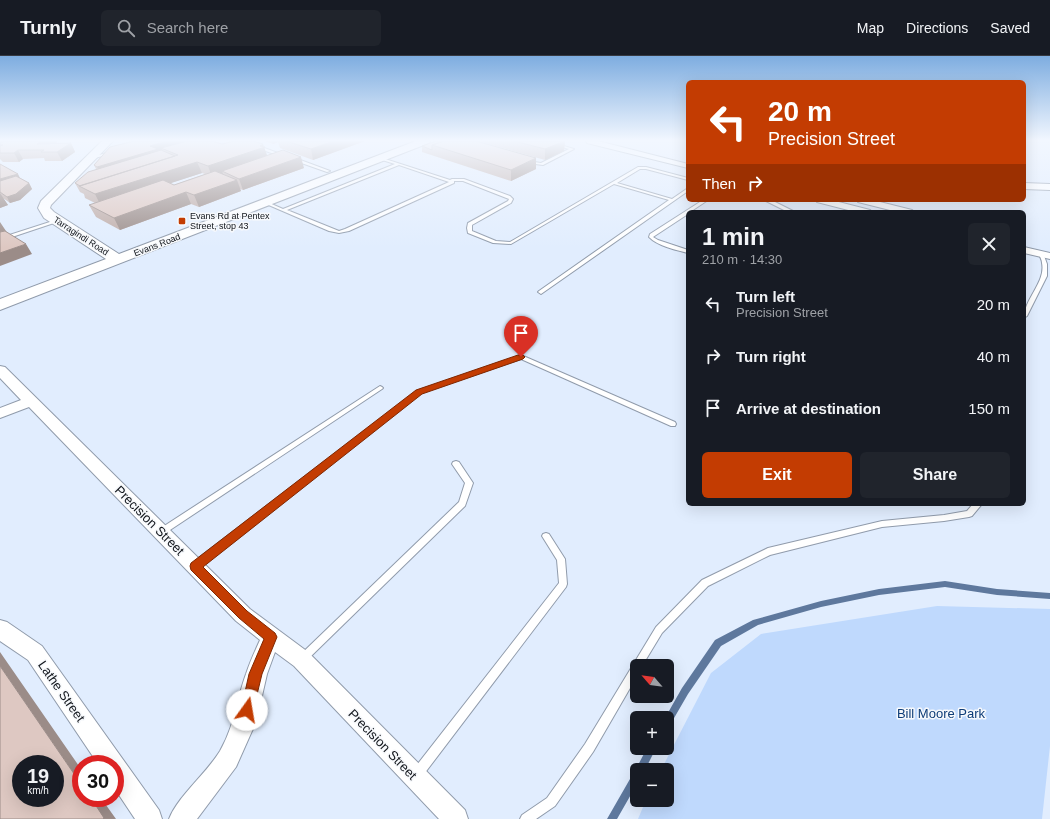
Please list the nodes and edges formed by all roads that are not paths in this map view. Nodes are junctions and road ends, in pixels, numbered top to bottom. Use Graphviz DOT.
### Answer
graph roads {
  1 [pos="73,177"];
  2 [pos="314,177"];
  3 [pos="333,177"];
  4 [pos="367,177"];
  5 [pos="441,177"];
  6 [pos="625,177"];
  7 [pos="452,180"];
  8 [pos="613,183"];
  9 [pos="1026,186"];
  10 [pos="1050,188"];
  11 [pos="686,190"];
  12 [pos="672,200"];
  13 [pos="703,202"];
  14 [pos="772,202"];
  15 [pos="827,202"];
  16 [pos="869,202"];
  17 [pos="266,203"];
  18 [pos="284,210"];
  19 [pos="691,210"];
  20 [pos="784,210"];
  21 [pos="857,210"];
  22 [pos="901,210"];
  23 [pos="686,213"];
  24 [pos="58,221"];
  25 [pos="0,240"];
  26 [pos="1026,243"];
  27 [pos="1026,250"];
  28 [pos="686,251"];
  29 [pos="1046,255"];
  30 [pos="114,256"];
  31 [pos="541,292"];
  32 [pos="0,295"];
  33 [pos="0,304"];
  34 [pos="1026,312"];
  35 [pos="0,370"];
  36 [pos="380,388"];
  37 [pos="31,401"];
  38 [pos="0,413"];
  39 [pos="673,424"];
  40 [pos="456,464"];
  41 [pos="976,506"];
  42 [pos="161,532"];
  43 [pos="546,536"];
  44 [pos="195,566"];
  45 [pos="0,630"];
  46 [pos="271,637"];
  47 [pos="301,659"];
  48 [pos="641,659"];
  49 [pos="630,678"];
  50 [pos="106,755"];
  51 [pos="414,777"];
  52 [pos="124,781"];
  53 [pos="150,819"];
  54 [pos="181,819"];
  55 [pos="456,819"];
  56 [pos="526,819"];
  1 -- 24 [label="main road, Tarragindi Road"];
  2 -- 30 [label="main road, Evans Road"];
  3 -- 17 [label="main road, Evans Road"];
  4 -- 18 [label="lane"];
  5 -- 7 [label="lane"];
  6 -- 8 [label="lane"];
  7 -- 8 [label="lane"];
  7 -- 18 [label="lane"];
  8 -- 12 [label="lane"];
  9 -- 10 [label="street"];
  11 -- 12 [label="lane"];
  12 -- 31 [label="lane"];
  13 -- 19 [label="lane"];
  14 -- 20 [label="lane"];
  15 -- 21 [label="street"];
  16 -- 22 [label="street"];
  17 -- 18 [label="lane"];
  17 -- 30 [label="main road, Evans Road"];
  23 -- 28 [label="lane"];
  24 -- 25 [label="lane"];
  24 -- 30 [label="main road, Tarragindi Road"];
  26 -- 29 [label="street"];
  27 -- 29 [label="street"];
  29 -- 34 [label="lane"];
  30 -- 32 [label="main road, Evans Road"];
  30 -- 33 [label="main road, Evans Road"];
  35 -- 37 [label="street, Precision Street"];
  36 -- 42 [label="lane"];
  37 -- 38 [label="street"];
  37 -- 42 [label="street, Precision Street"];
  39 -- 44 [label="lane"];
  40 -- 47 [label="lane"];
  41 -- 48 [label="lane"];
  42 -- 44 [label="street, Precision Street"];
  43 -- 51 [label="lane"];
  44 -- 46 [label="street, Precision Street"];
  45 -- 50 [label="street, Lathe Street"];
  46 -- 47 [label="street, Precision Street"];
  46 -- 54 [label="street"];
  47 -- 51 [label="street, Precision Street"];
  49 -- 56 [label="lane"];
  51 -- 55 [label="street, Precision Street"];
  52 -- 53 [label="street"];
}
